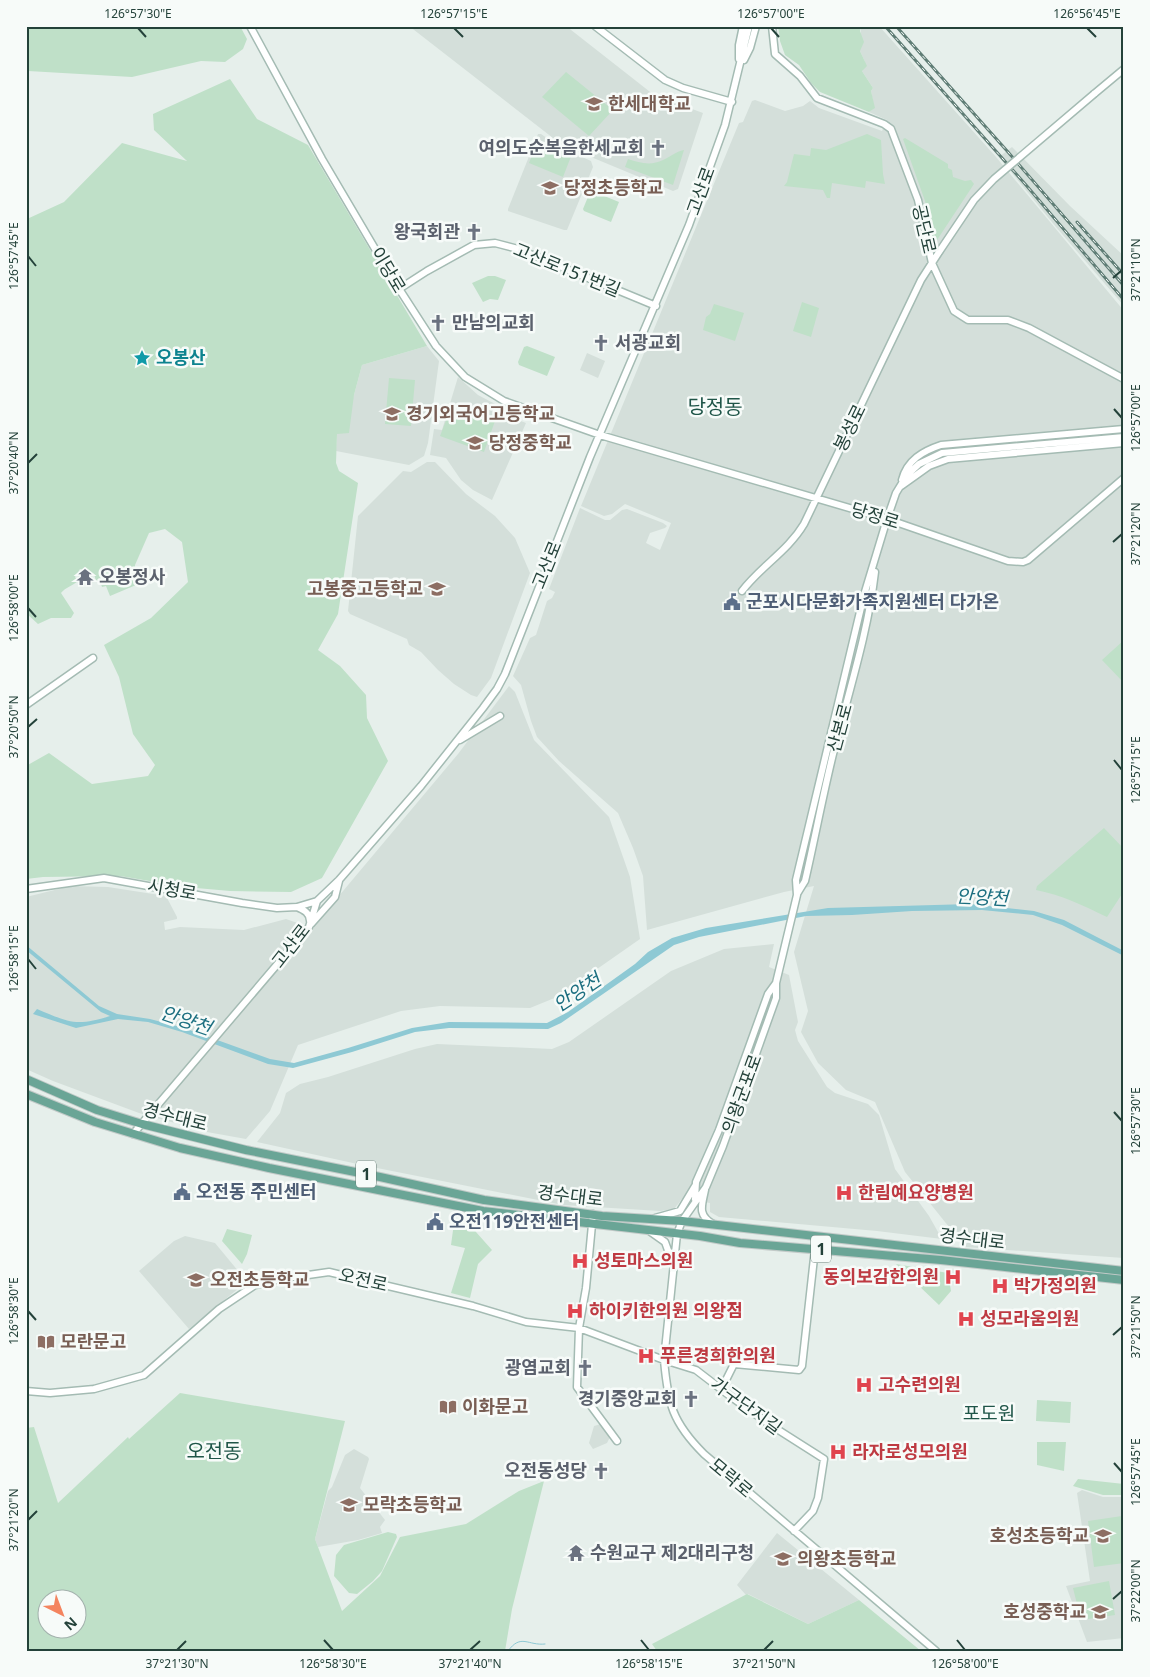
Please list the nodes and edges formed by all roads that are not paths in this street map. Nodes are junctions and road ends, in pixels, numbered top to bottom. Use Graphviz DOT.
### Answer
graph roads {
  1 [pos="250,26"];
  2 [pos="595,26"];
  3 [pos="743,26"];
  4 [pos="749,26"];
  5 [pos="756,26"];
  6 [pos="772,26"];
  7 [pos="1124,69"];
  8 [pos="738,70"];
  9 [pos="732,102"];
  10 [pos="932,263"];
  11 [pos="399,289"];
  12 [pos="656,306"];
  13 [pos="1124,379"];
  14 [pos="1124,429"];
  15 [pos="600,435"];
  16 [pos="1124,438"];
  17 [pos="1124,443"];
  18 [pos="1124,478"];
  19 [pos="900,487"];
  20 [pos="817,499"];
  21 [pos="887,519"];
  22 [pos="742,591"];
  23 [pos="93,658"];
  24 [pos="26,705"];
  25 [pos="500,716"];
  26 [pos="456,742"];
  27 [pos="340,880"];
  28 [pos="26,889"];
  29 [pos="317,901"];
  30 [pos="297,907"];
  31 [pos="309,927"];
  32 [pos="787,933"];
  33 [pos="776,983"];
  34 [pos="26,1079"];
  35 [pos="26,1094"];
  36 [pos="142,1124"];
  37 [pos="133,1134"];
  38 [pos="696,1182"];
  39 [pos="706,1187"];
  40 [pos="695,1200"];
  41 [pos="593,1214"];
  42 [pos="650,1219"];
  43 [pos="682,1221"];
  44 [pos="592,1224"];
  45 [pos="716,1226"];
  46 [pos="648,1230"];
  47 [pos="677,1234"];
  48 [pos="815,1249"];
  49 [pos="674,1267"];
  50 [pos="1124,1272"];
  51 [pos="1124,1280"];
  52 [pos="579,1328"];
  53 [pos="664,1360"];
  54 [pos="721,1390"];
  55 [pos="26,1391"];
  56 [pos="617,1441"];
  57 [pos="794,1531"];
  58 [pos="936,1651"];
  1 -- 11 [label="street, 이당로"];
  2 -- 9 [label="street"];
  3 -- 8 [label="street"];
  4 -- 8 [label="street, 고산로"];
  5 -- 8 [label="street"];
  6 -- 10 [label="street, 공단로"];
  7 -- 10 [label="street, 봉성로, bridge"];
  8 -- 9 [label="street, 고산로"];
  9 -- 12 [label="street, 고산로"];
  10 -- 13 [label="street, 공단로"];
  10 -- 20 [label="street, 봉성로"];
  11 -- 12 [label="street, 고산로151번길"];
  11 -- 15 [label="street, 이당로"];
  12 -- 15 [label="street, 고산로"];
  14 -- 19 [label="street"];
  15 -- 20 [label="street, 당정로"];
  15 -- 26 [label="street, 고산로"];
  16 -- 19 [label="street, 산본로"];
  17 -- 19 [label="street"];
  18 -- 21 [label="street, 당정로"];
  19 -- 21 [label="street, 산본로"];
  20 -- 21 [label="street, 당정로"];
  20 -- 22 [label="street, 봉성로"];
  21 -- 32 [label="street, 산본로"];
  23 -- 24 [label="street"];
  25 -- 26 [label="street"];
  26 -- 27 [label="street, 고산로"];
  27 -- 29 [label="street, 고산로"];
  27 -- 31 [label="street"];
  28 -- 30 [label="street, 시청로"];
  29 -- 30 [label="street, 시청로"];
  29 -- 31 [label="street, 고산로"];
  30 -- 31 [label="street"];
  31 -- 36 [label="street, 고산로"];
  32 -- 33 [label="street, 의왕군포로"];
  33 -- 38 [label="street, 의왕군포로"];
  33 -- 39 [label="street, 의왕군포로"];
  34 -- 36 [label="main road, 경수대로 / 1"];
  35 -- 37 [label="main road, 경수대로 / 1"];
  36 -- 37 [label="street"];
  36 -- 41 [label="main road, 경수대로 / 1"];
  37 -- 44 [label="main road, 경수대로 / 1"];
  38 -- 40 [label="street, 의왕군포로"];
  38 -- 42 [label="street"];
  39 -- 40 [label="street, 의왕군포로"];
  39 -- 45 [label="street"];
  40 -- 43 [label="street, 의왕군포로"];
  41 -- 42 [label="main road, 경수대로 / 1"];
  41 -- 44 [label="street"];
  42 -- 43 [label="main road, 경수대로 / 1"];
  43 -- 45 [label="main road, 경수대로 / 1"];
  43 -- 47 [label="street, 의왕군포로"];
  44 -- 46 [label="main road, 경수대로 / 1"];
  44 -- 52 [label="street"];
  45 -- 50 [label="main road, 경수대로 / 1"];
  46 -- 47 [label="main road, 경수대로 / 1"];
  46 -- 49 [label="street"];
  47 -- 48 [label="main road, 경수대로 / 1"];
  47 -- 49 [label="street, 모락로"];
  48 -- 51 [label="main road, 경수대로 / 1"];
  48 -- 54 [label="street"];
  49 -- 53 [label="street, 모락로"];
  52 -- 53 [label="street, 오전로"];
  52 -- 55 [label="street, 오전로"];
  52 -- 56 [label="street"];
  53 -- 54 [label="street, 가구단지길"];
  53 -- 57 [label="street, 모락로"];
  54 -- 57 [label="street, 가구단지길"];
  57 -- 58 [label="street, 모락로"];
}
